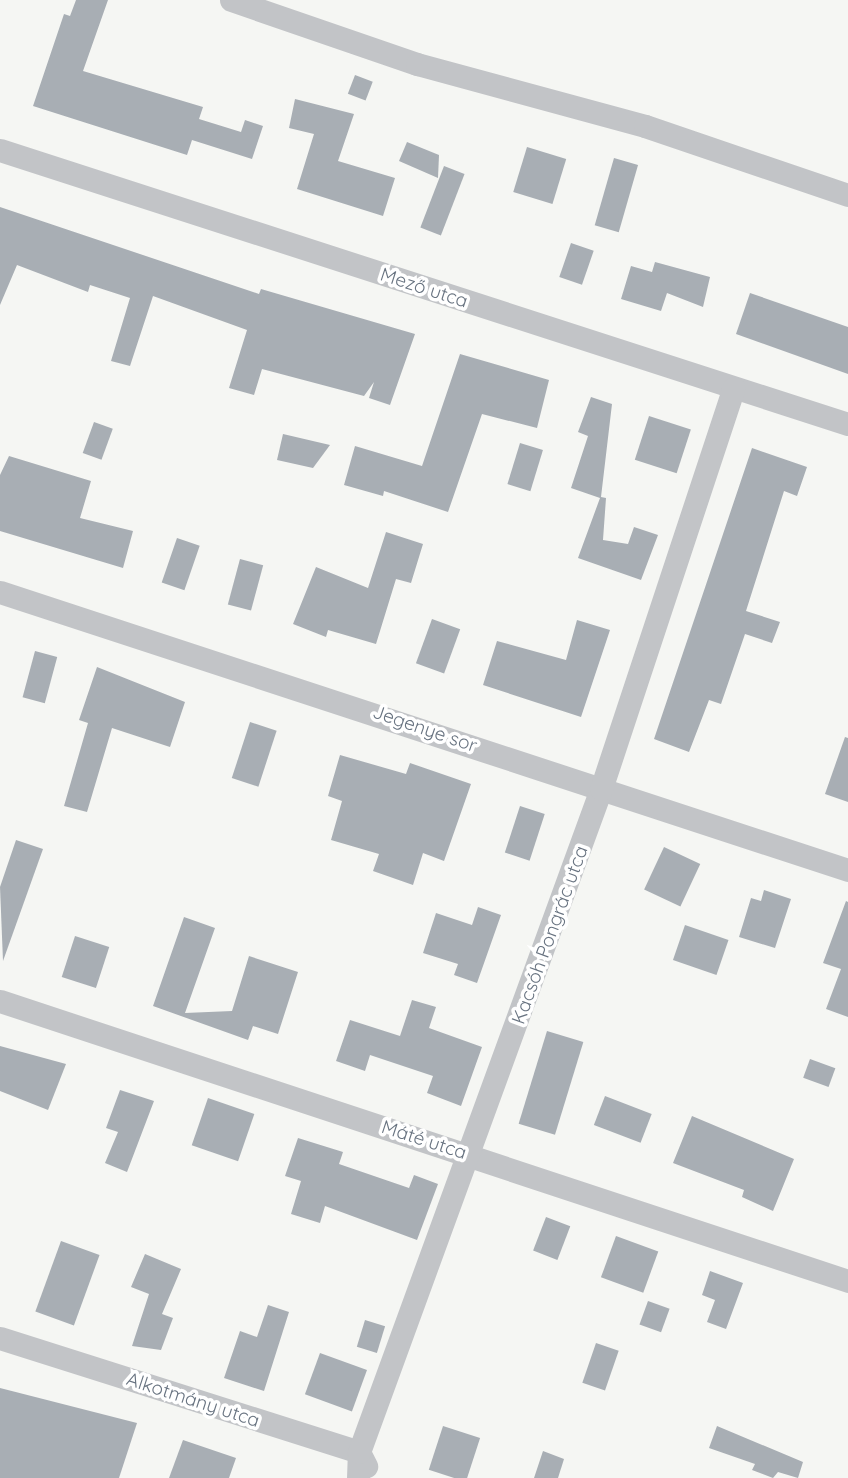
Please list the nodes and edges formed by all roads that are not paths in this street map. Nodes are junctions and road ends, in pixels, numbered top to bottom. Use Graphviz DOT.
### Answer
graph roads {
  1 [pos="231,0"];
  2 [pos="0,150"];
  3 [pos="848,195"];
  4 [pos="734,388"];
  5 [pos="848,424"];
  6 [pos="0,592"];
  7 [pos="601,789"];
  8 [pos="848,870"];
  9 [pos="0,1001"];
  10 [pos="472,1155"];
  11 [pos="848,1281"];
  12 [pos="0,1338"];
  13 [pos="359,1452"];
  14 [pos="358,1478"];
  15 [pos="372,1478"];
  1 -- 3 [label="street"];
  2 -- 4 [label="street, Mező utca"];
  4 -- 5 [label="street, Mező utca"];
  4 -- 7 [label="street, Kacsóh Pongrác utca"];
  6 -- 7 [label="street, Jegenye sor"];
  7 -- 8 [label="street, Jegenye sor"];
  7 -- 10 [label="street, Kacsóh Pongrác utca"];
  9 -- 10 [label="street, Máté utca"];
  10 -- 11 [label="street, Máté utca"];
  10 -- 13 [label="street, Kacsóh Pongrác utca"];
  12 -- 13 [label="street, Alkotmány utca"];
  13 -- 14 [label="street, Kacsóh Pongrác utca"];
  13 -- 15 [label="street"];
}
